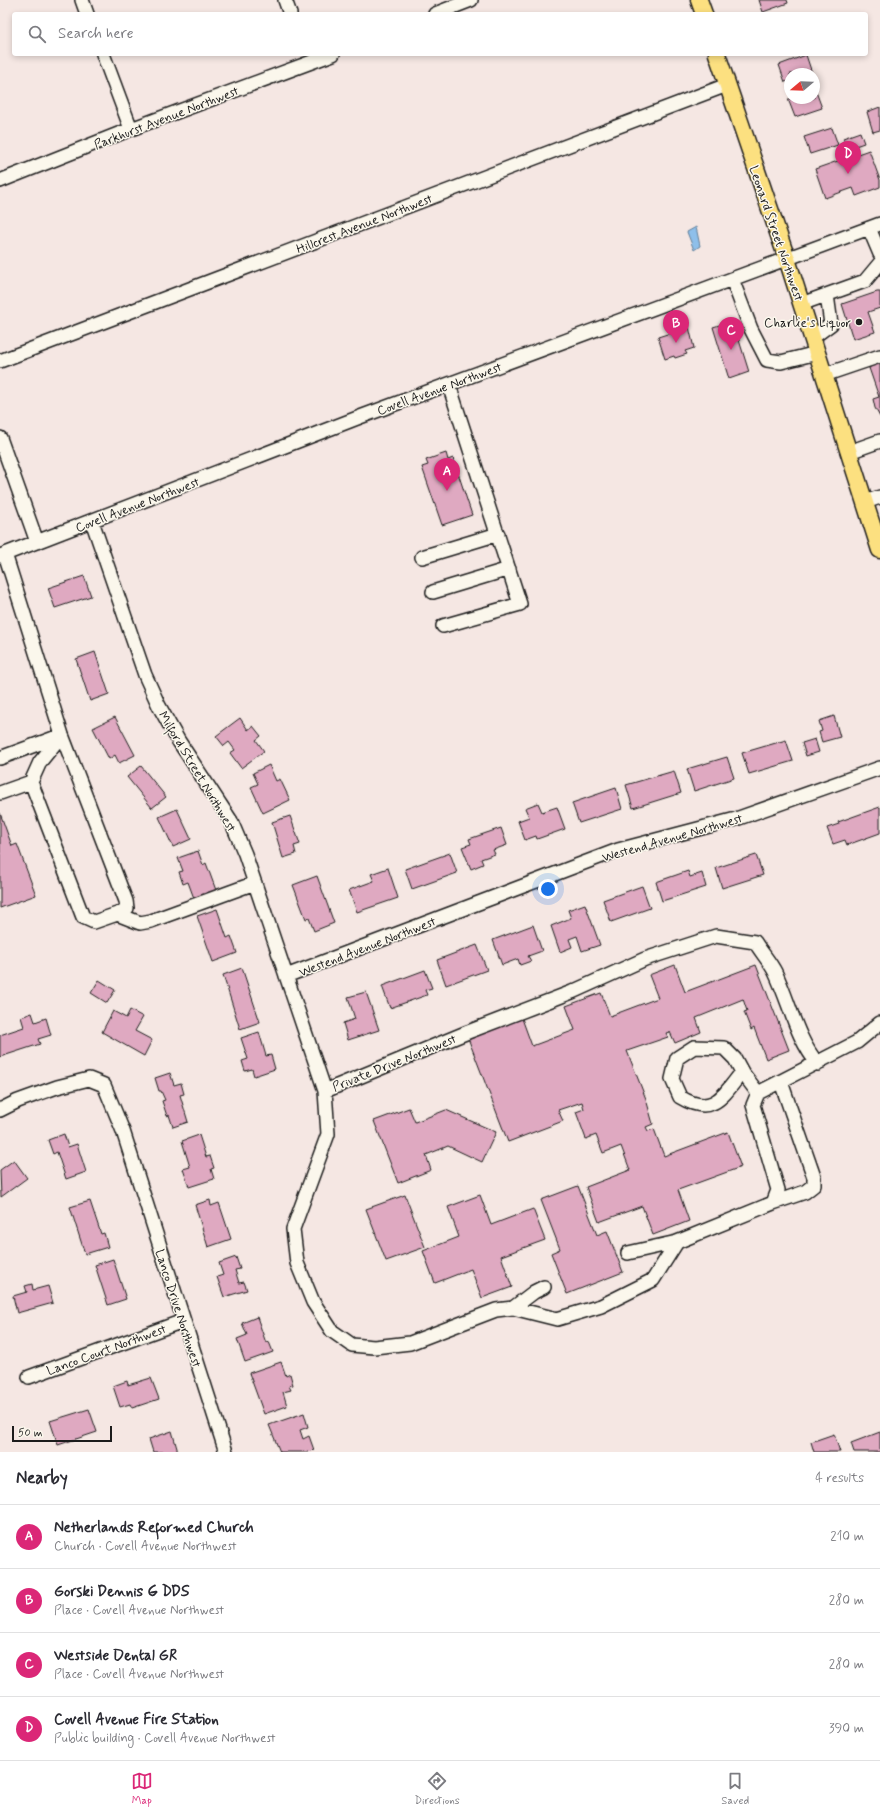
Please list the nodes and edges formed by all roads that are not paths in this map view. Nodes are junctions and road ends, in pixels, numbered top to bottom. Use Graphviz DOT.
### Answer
graph roads {
  1 [pos="82,0"];
  2 [pos="284,0"];
  3 [pos="471,0"];
  4 [pos="699,0"];
  5 [pos="86,12"];
  6 [pos="289,12"];
  7 [pos="440,12"];
  8 [pos="703,12"];
  9 [pos="103,56"];
  10 [pos="323,56"];
  11 [pos="718,56"];
  12 [pos="307,59"];
  13 [pos="727,85"];
  14 [pos="131,129"];
  15 [pos="0,181"];
  16 [pos="874,226"];
  17 [pos="880,254"];
  18 [pos="787,259"];
  19 [pos="880,262"];
  20 [pos="732,280"];
  21 [pos="827,295"];
  22 [pos="801,304"];
  23 [pos="814,346"];
  24 [pos="880,356"];
  25 [pos="0,361"];
  26 [pos="824,375"];
  27 [pos="449,385"];
  28 [pos="0,438"];
  29 [pos="880,441"];
  30 [pos="848,452"];
  31 [pos="880,497"];
  32 [pos="865,502"];
  33 [pos="92,521"];
  34 [pos="498,534"];
  35 [pos="38,542"];
  36 [pos="880,547"];
  37 [pos="2,555"];
  38 [pos="422,557"];
  39 [pos="509,569"];
  40 [pos="433,592"];
  41 [pos="443,626"];
  42 [pos="62,735"];
  43 [pos="0,758"];
  44 [pos="880,768"];
  45 [pos="31,782"];
  46 [pos="0,793"];
  47 [pos="255,883"];
  48 [pos="117,914"];
  49 [pos="286,976"];
  50 [pos="880,1023"];
  51 [pos="818,1064"];
  52 [pos="742,1072"];
  53 [pos="781,1082"];
  54 [pos="325,1091"];
  55 [pos="758,1094"];
  56 [pos="0,1110"];
  57 [pos="773,1203"];
  58 [pos="677,1242"];
  59 [pos="628,1252"];
  60 [pos="544,1287"];
  61 [pos="513,1308"];
  62 [pos="183,1321"];
  63 [pos="29,1377"];
  64 [pos="226,1452"];
  1 -- 5 [label="street"];
  2 -- 6 [label="street"];
  3 -- 7 [label="street"];
  4 -- 8 [label="main road"];
  9 -- 14 [label="street"];
  10 -- 12 [label="street, Parkhurst Avenue Northwest"];
  11 -- 13 [label="main road, Leonard Street Northwest"];
  12 -- 14 [label="street, Parkhurst Avenue Northwest"];
  13 -- 18 [label="main road, Leonard Street Northwest"];
  13 -- 25 [label="street, Hillcrest Avenue Northwest"];
  14 -- 15 [label="street, Parkhurst Avenue Northwest"];
  16 -- 17 [label="street"];
  16 -- 18 [label="street, Covell Avenue Northwest"];
  18 -- 20 [label="street, Covell Avenue Northwest"];
  18 -- 22 [label="main road, Leonard Street Northwest"];
  19 -- 21 [label="street"];
  20 -- 23 [label="street"];
  20 -- 27 [label="street, Covell Avenue Northwest"];
  21 -- 22 [label="street"];
  21 -- 23 [label="street"];
  22 -- 23 [label="main road, Leonard Street Northwest"];
  23 -- 26 [label="main road, Leonard Street Northwest"];
  24 -- 26 [label="street"];
  26 -- 30 [label="main road, Leonard Street Northwest"];
  27 -- 33 [label="street, Covell Avenue Northwest"];
  27 -- 34 [label="street"];
  28 -- 35 [label="street"];
  29 -- 30 [label="street"];
  30 -- 32 [label="main road, Leonard Street Northwest"];
  31 -- 32 [label="street"];
  32 -- 36 [label="main road, Leonard Street Northwest"];
  33 -- 35 [label="street, Covell Avenue Northwest"];
  33 -- 47 [label="street, Milford Street Northwest"];
  34 -- 38 [label="street"];
  34 -- 39 [label="street"];
  35 -- 37 [label="street, Covell Avenue Northwest"];
  37 -- 42 [label="street"];
  39 -- 40 [label="street"];
  39 -- 41 [label="street"];
  42 -- 43 [label="street"];
  42 -- 45 [label="street"];
  42 -- 48 [label="street"];
  44 -- 49 [label="street, Westend Avenue Northwest"];
  45 -- 46 [label="street"];
  45 -- 48 [label="street"];
  47 -- 48 [label="street"];
  47 -- 49 [label="street, Milford Street Northwest"];
  49 -- 54 [label="street, Milford Street Northwest"];
  50 -- 51 [label="street"];
  51 -- 53 [label="street"];
  51 -- 54 [label="street, Private Drive Northwest"];
  52 -- 52 [label="street"];
  52 -- 55 [label="street"];
  53 -- 55 [label="street"];
  53 -- 57 [label="street"];
  54 -- 61 [label="street, Private Drive Northwest"];
  55 -- 57 [label="street"];
  56 -- 62 [label="street, Lanco Drive Northwest"];
  57 -- 58 [label="street"];
  58 -- 59 [label="street"];
  58 -- 61 [label="street, Private Drive Northwest"];
  60 -- 61 [label="street"];
  62 -- 63 [label="street, Lanco Court Northwest"];
  62 -- 64 [label="street, Lanco Drive Northwest"];
}
